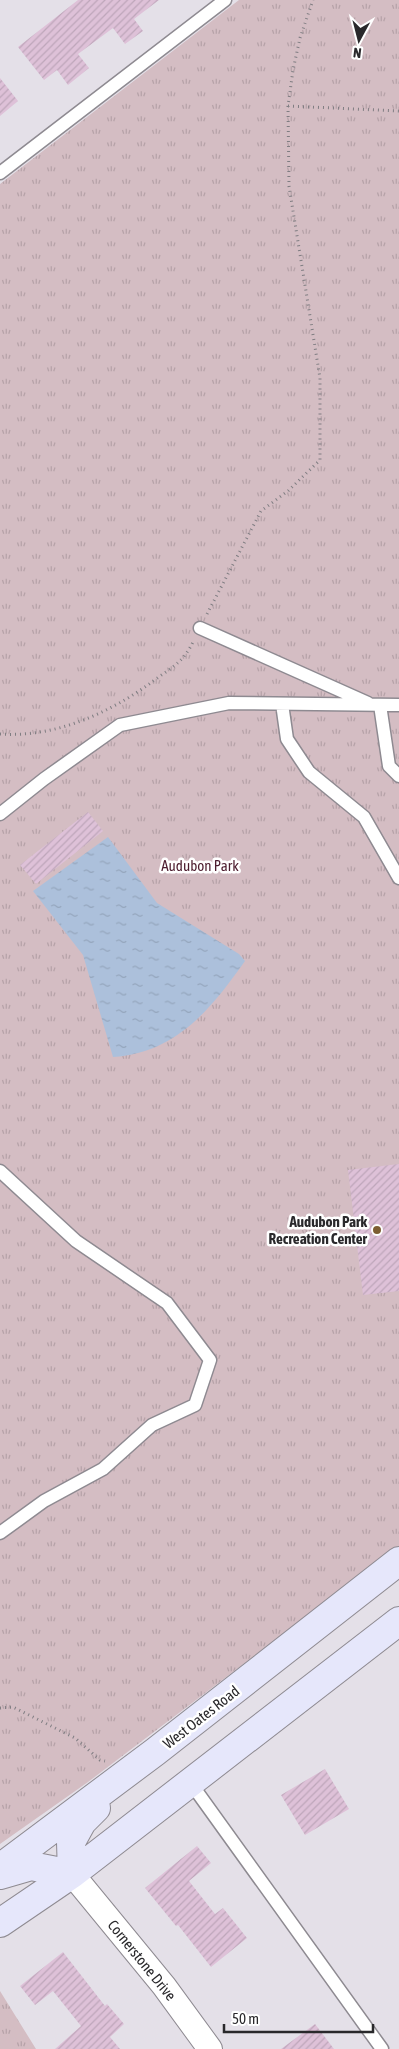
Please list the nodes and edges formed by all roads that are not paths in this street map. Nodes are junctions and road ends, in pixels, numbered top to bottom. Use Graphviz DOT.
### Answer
graph roads {
  1 [pos="225,0"];
  2 [pos="0,173"];
  3 [pos="200,628"];
  4 [pos="282,704"];
  5 [pos="377,705"];
  6 [pos="399,705"];
  7 [pos="399,776"];
  8 [pos="0,814"];
  9 [pos="399,878"];
  10 [pos="0,1171"];
  11 [pos="0,1533"];
  12 [pos="399,1561"];
  13 [pos="399,1622"];
  14 [pos="155,1752"];
  15 [pos="190,1782"];
  16 [pos="0,1868"];
  17 [pos="72,1874"];
  18 [pos="0,1875"];
  19 [pos="0,1923"];
  20 [pos="210,2049"];
  21 [pos="382,2049"];
  1 -- 2 [label="lane"];
  3 -- 5 [label="lane"];
  4 -- 5 [label="lane"];
  4 -- 8 [label="lane"];
  4 -- 9 [label="lane"];
  5 -- 6 [label="lane"];
  5 -- 7 [label="lane"];
  10 -- 11 [label="lane"];
  12 -- 14 [label="main road, West Oates Road"];
  13 -- 15 [label="main road"];
  14 -- 16 [label="main road, West Oates Road"];
  14 -- 17 [label="main road"];
  15 -- 17 [label="main road"];
  15 -- 21 [label="lane"];
  17 -- 18 [label="main road"];
  17 -- 19 [label="main road"];
  17 -- 20 [label="street, Cornerstone Drive"];
}
